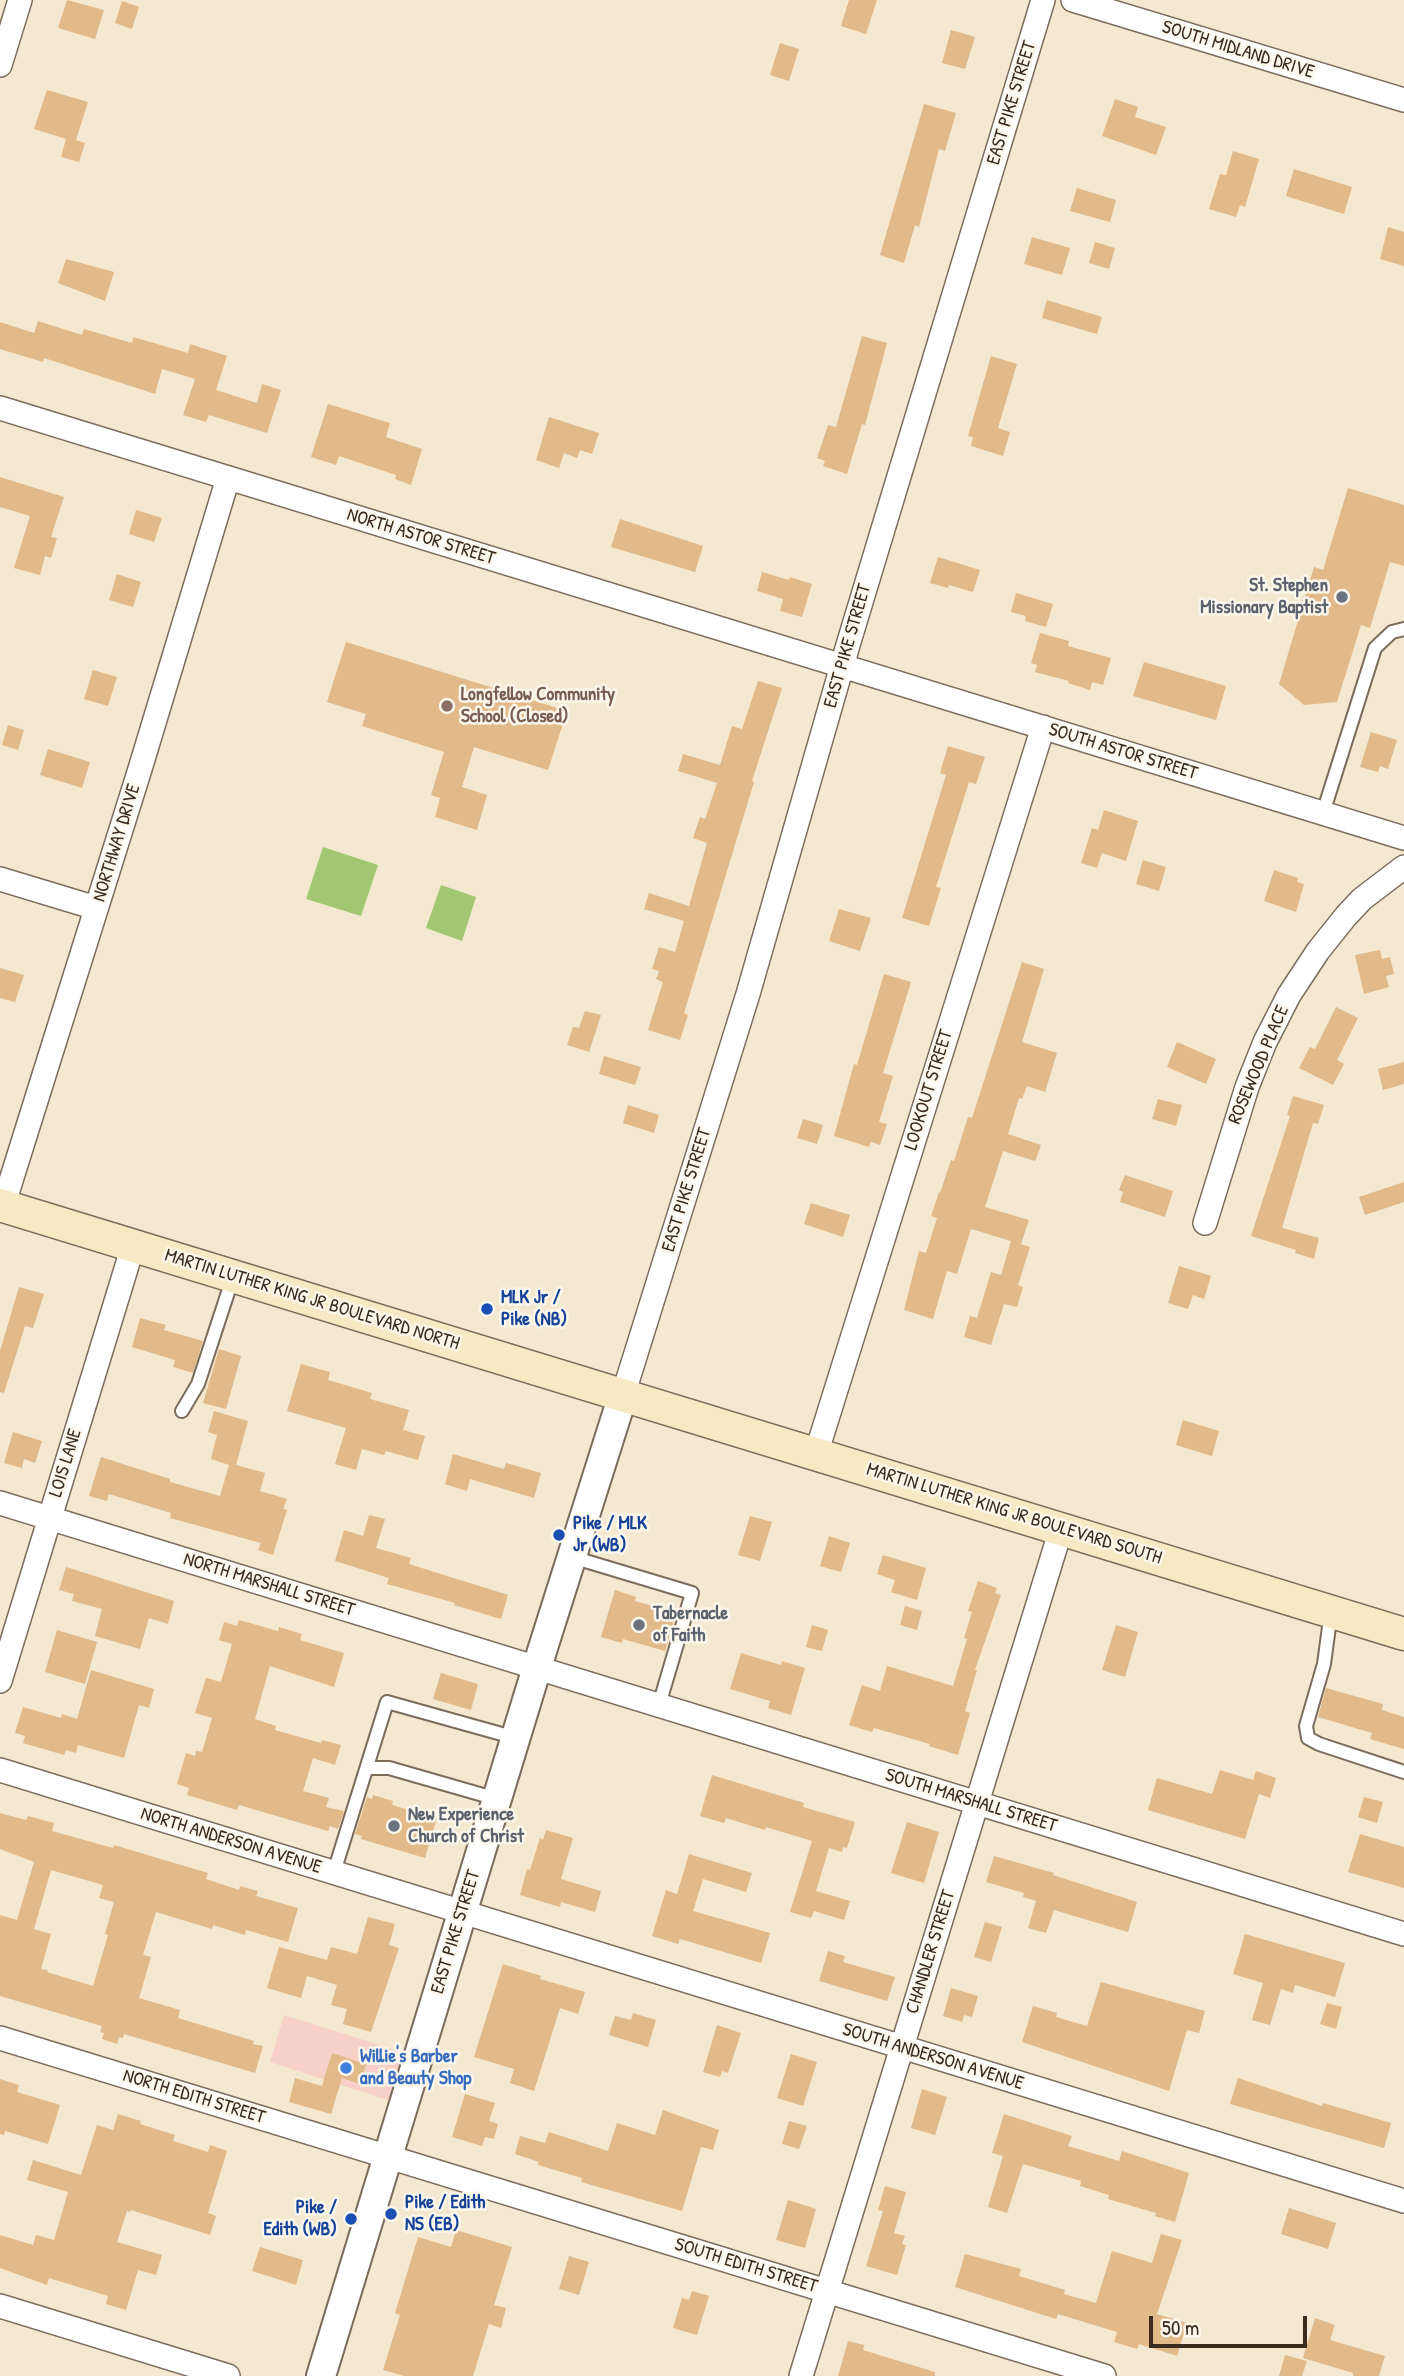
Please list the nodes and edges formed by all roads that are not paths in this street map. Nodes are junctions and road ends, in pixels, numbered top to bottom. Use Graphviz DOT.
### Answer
graph roads {
  1 [pos="20,0"];
  2 [pos="1043,0"];
  3 [pos="1073,0"];
  4 [pos="4,40"];
  5 [pos="0,65"];
  6 [pos="1404,100"];
  7 [pos="0,408"];
  8 [pos="228,478"];
  9 [pos="1404,629"];
  10 [pos="842,666"];
  11 [pos="1042,727"];
  12 [pos="1324,813"];
  13 [pos="1404,838"];
  14 [pos="1404,867"];
  15 [pos="0,879"];
  16 [pos="96,908"];
  17 [pos="1,1206"];
  18 [pos="1205,1223"];
  19 [pos="133,1246"];
  20 [pos="233,1276"];
  21 [pos="623,1395"];
  22 [pos="182,1411"];
  23 [pos="816,1454"];
  24 [pos="0,1503"];
  25 [pos="50,1518"];
  26 [pos="1061,1529"];
  27 [pos="572,1558"];
  28 [pos="1331,1611"];
  29 [pos="1404,1634"];
  30 [pos="537,1668"];
  31 [pos="0,1681"];
  32 [pos="659,1705"];
  33 [pos="516,1738"];
  34 [pos="367,1768"];
  35 [pos="0,1770"];
  36 [pos="1404,1772"];
  37 [pos="497,1798"];
  38 [pos="976,1802"];
  39 [pos="334,1872"];
  40 [pos="463,1912"];
  41 [pos="1404,1934"];
  42 [pos="0,2038"];
  43 [pos="902,2047"];
  44 [pos="387,2157"];
  45 [pos="1404,2201"];
  46 [pos="827,2291"];
  47 [pos="0,2306"];
  48 [pos="228,2376"];
  49 [pos="321,2376"];
  50 [pos="801,2376"];
  51 [pos="1104,2376"];
  1 -- 4 [label="street"];
  2 -- 10 [label="street, EAST PIKE STREET"];
  3 -- 6 [label="street, SOUTH MIDLAND DRIVE"];
  4 -- 5 [label="street"];
  7 -- 8 [label="street, NORTH ASTOR STREET"];
  8 -- 10 [label="street, NORTH ASTOR STREET"];
  8 -- 16 [label="street, NORTHWAY DRIVE"];
  9 -- 12 [label="lane"];
  10 -- 11 [label="street, SOUTH ASTOR STREET"];
  10 -- 21 [label="street, EAST PIKE STREET"];
  11 -- 12 [label="street, SOUTH ASTOR STREET"];
  11 -- 23 [label="street, LOOKOUT STREET"];
  12 -- 13 [label="street, SOUTH ASTOR STREET"];
  14 -- 18 [label="street, ROSEWOOD PLACE"];
  15 -- 16 [label="street"];
  16 -- 17 [label="street, NORTHWAY DRIVE"];
  17 -- 19 [label="main road, MARTIN LUTHER KING JR BOULEVARD NORTH"];
  19 -- 20 [label="main road, MARTIN LUTHER KING JR BOULEVARD NORTH"];
  19 -- 25 [label="street, LOIS LANE"];
  20 -- 21 [label="main road, MARTIN LUTHER KING JR BOULEVARD NORTH"];
  20 -- 22 [label="lane"];
  21 -- 23 [label="main road, MARTIN LUTHER KING JR BOULEVARD SOUTH"];
  21 -- 27 [label="street, EAST PIKE STREET"];
  23 -- 26 [label="main road, MARTIN LUTHER KING JR BOULEVARD SOUTH"];
  24 -- 25 [label="street, NORTH MARSHALL STREET"];
  25 -- 30 [label="street, NORTH MARSHALL STREET"];
  25 -- 31 [label="street, LOIS LANE"];
  26 -- 28 [label="main road, MARTIN LUTHER KING JR BOULEVARD SOUTH"];
  26 -- 38 [label="street, CHANDLER STREET"];
  27 -- 30 [label="street, EAST PIKE STREET"];
  27 -- 32 [label="lane"];
  28 -- 29 [label="main road, MARTIN LUTHER KING JR BOULEVARD SOUTH"];
  28 -- 36 [label="lane"];
  30 -- 32 [label="street, SOUTH MARSHALL STREET"];
  30 -- 33 [label="street, EAST PIKE STREET"];
  32 -- 38 [label="street, SOUTH MARSHALL STREET"];
  33 -- 34 [label="lane"];
  33 -- 37 [label="street, EAST PIKE STREET"];
  34 -- 37 [label="lane"];
  34 -- 39 [label="lane"];
  35 -- 39 [label="street, NORTH ANDERSON AVENUE"];
  37 -- 40 [label="street, EAST PIKE STREET"];
  38 -- 41 [label="street, SOUTH MARSHALL STREET"];
  38 -- 43 [label="street, CHANDLER STREET"];
  39 -- 40 [label="street, NORTH ANDERSON AVENUE"];
  40 -- 43 [label="street, SOUTH ANDERSON AVENUE"];
  40 -- 44 [label="street, EAST PIKE STREET"];
  42 -- 44 [label="street, NORTH EDITH STREET"];
  43 -- 45 [label="street, SOUTH ANDERSON AVENUE"];
  43 -- 46 [label="street, CHANDLER STREET"];
  44 -- 46 [label="street, SOUTH EDITH STREET"];
  44 -- 49 [label="street, EAST PIKE STREET"];
  46 -- 50 [label="street, CHANDLER STREET"];
  46 -- 51 [label="street, SOUTH EDITH STREET"];
  47 -- 48 [label="street"];
}
